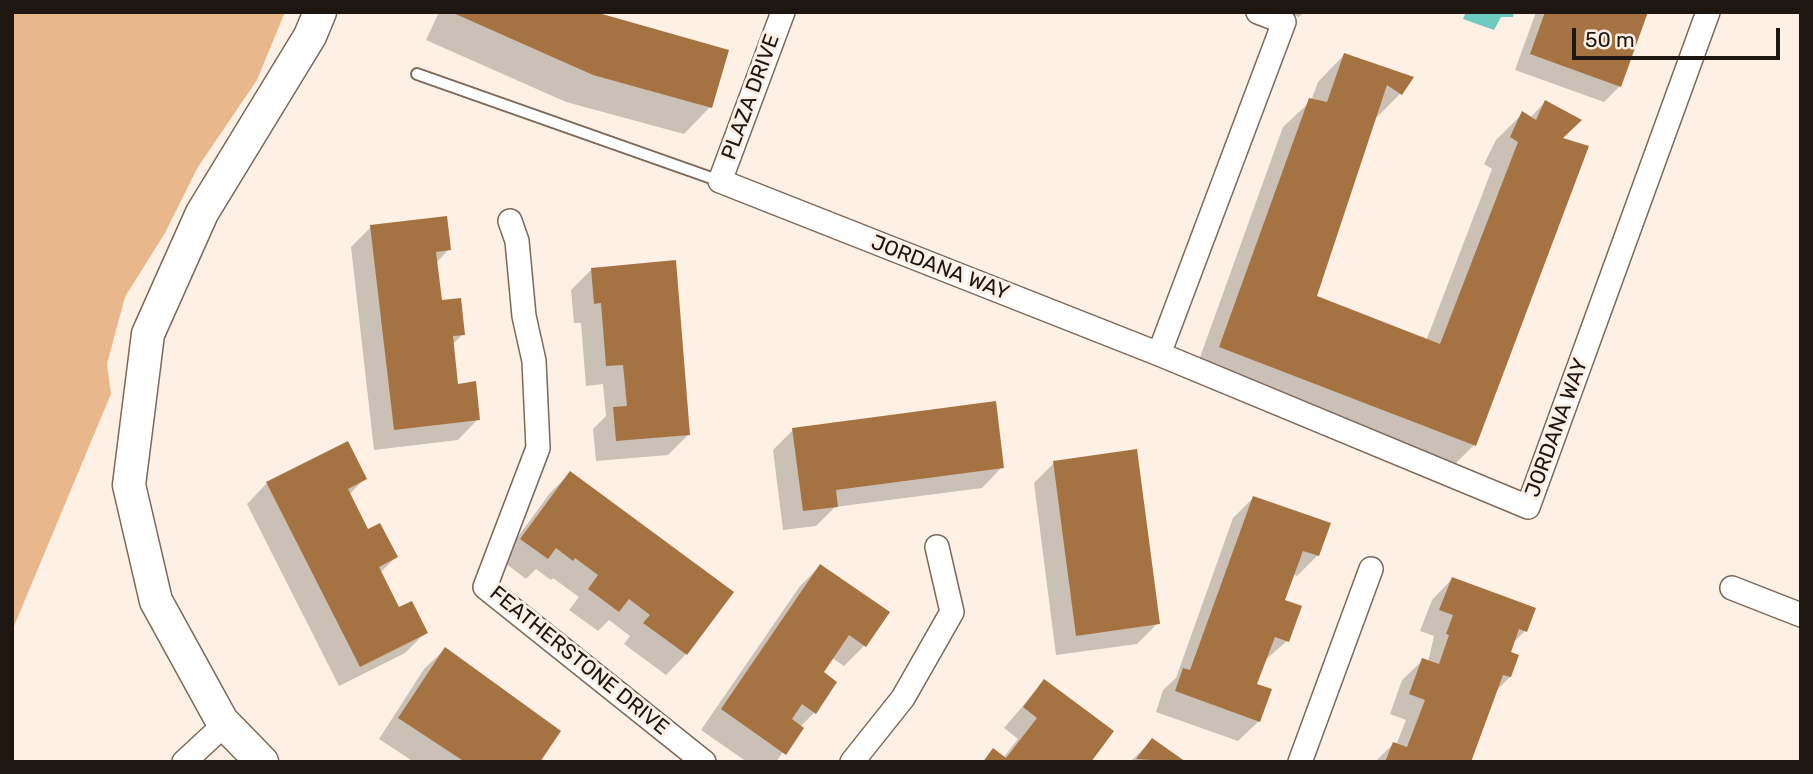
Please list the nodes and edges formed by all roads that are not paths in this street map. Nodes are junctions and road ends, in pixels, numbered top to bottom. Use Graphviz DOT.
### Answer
graph roads {
  1 [pos="320,12"];
  2 [pos="783,12"];
  3 [pos="1258,12"];
  4 [pos="1708,12"];
  5 [pos="417,74"];
  6 [pos="720,181"];
  7 [pos="510,221"];
  8 [pos="1159,354"];
  9 [pos="937,547"];
  10 [pos="1371,569"];
  11 [pos="1732,588"];
  12 [pos="1801,615"];
  13 [pos="225,724"];
  14 [pos="184,762"];
  15 [pos="261,762"];
  16 [pos="704,762"];
  17 [pos="852,762"];
  18 [pos="1300,762"];
  1 -- 13 [label="street"];
  2 -- 6 [label="street, PLAZA DRIVE"];
  3 -- 8 [label="street"];
  4 -- 8 [label="street, JORDANA WAY"];
  5 -- 6 [label="lane"];
  6 -- 8 [label="street, JORDANA WAY"];
  7 -- 16 [label="street, FEATHERSTONE DRIVE"];
  9 -- 17 [label="street"];
  10 -- 18 [label="street"];
  11 -- 12 [label="street"];
  13 -- 14 [label="street"];
  13 -- 15 [label="street"];
}
